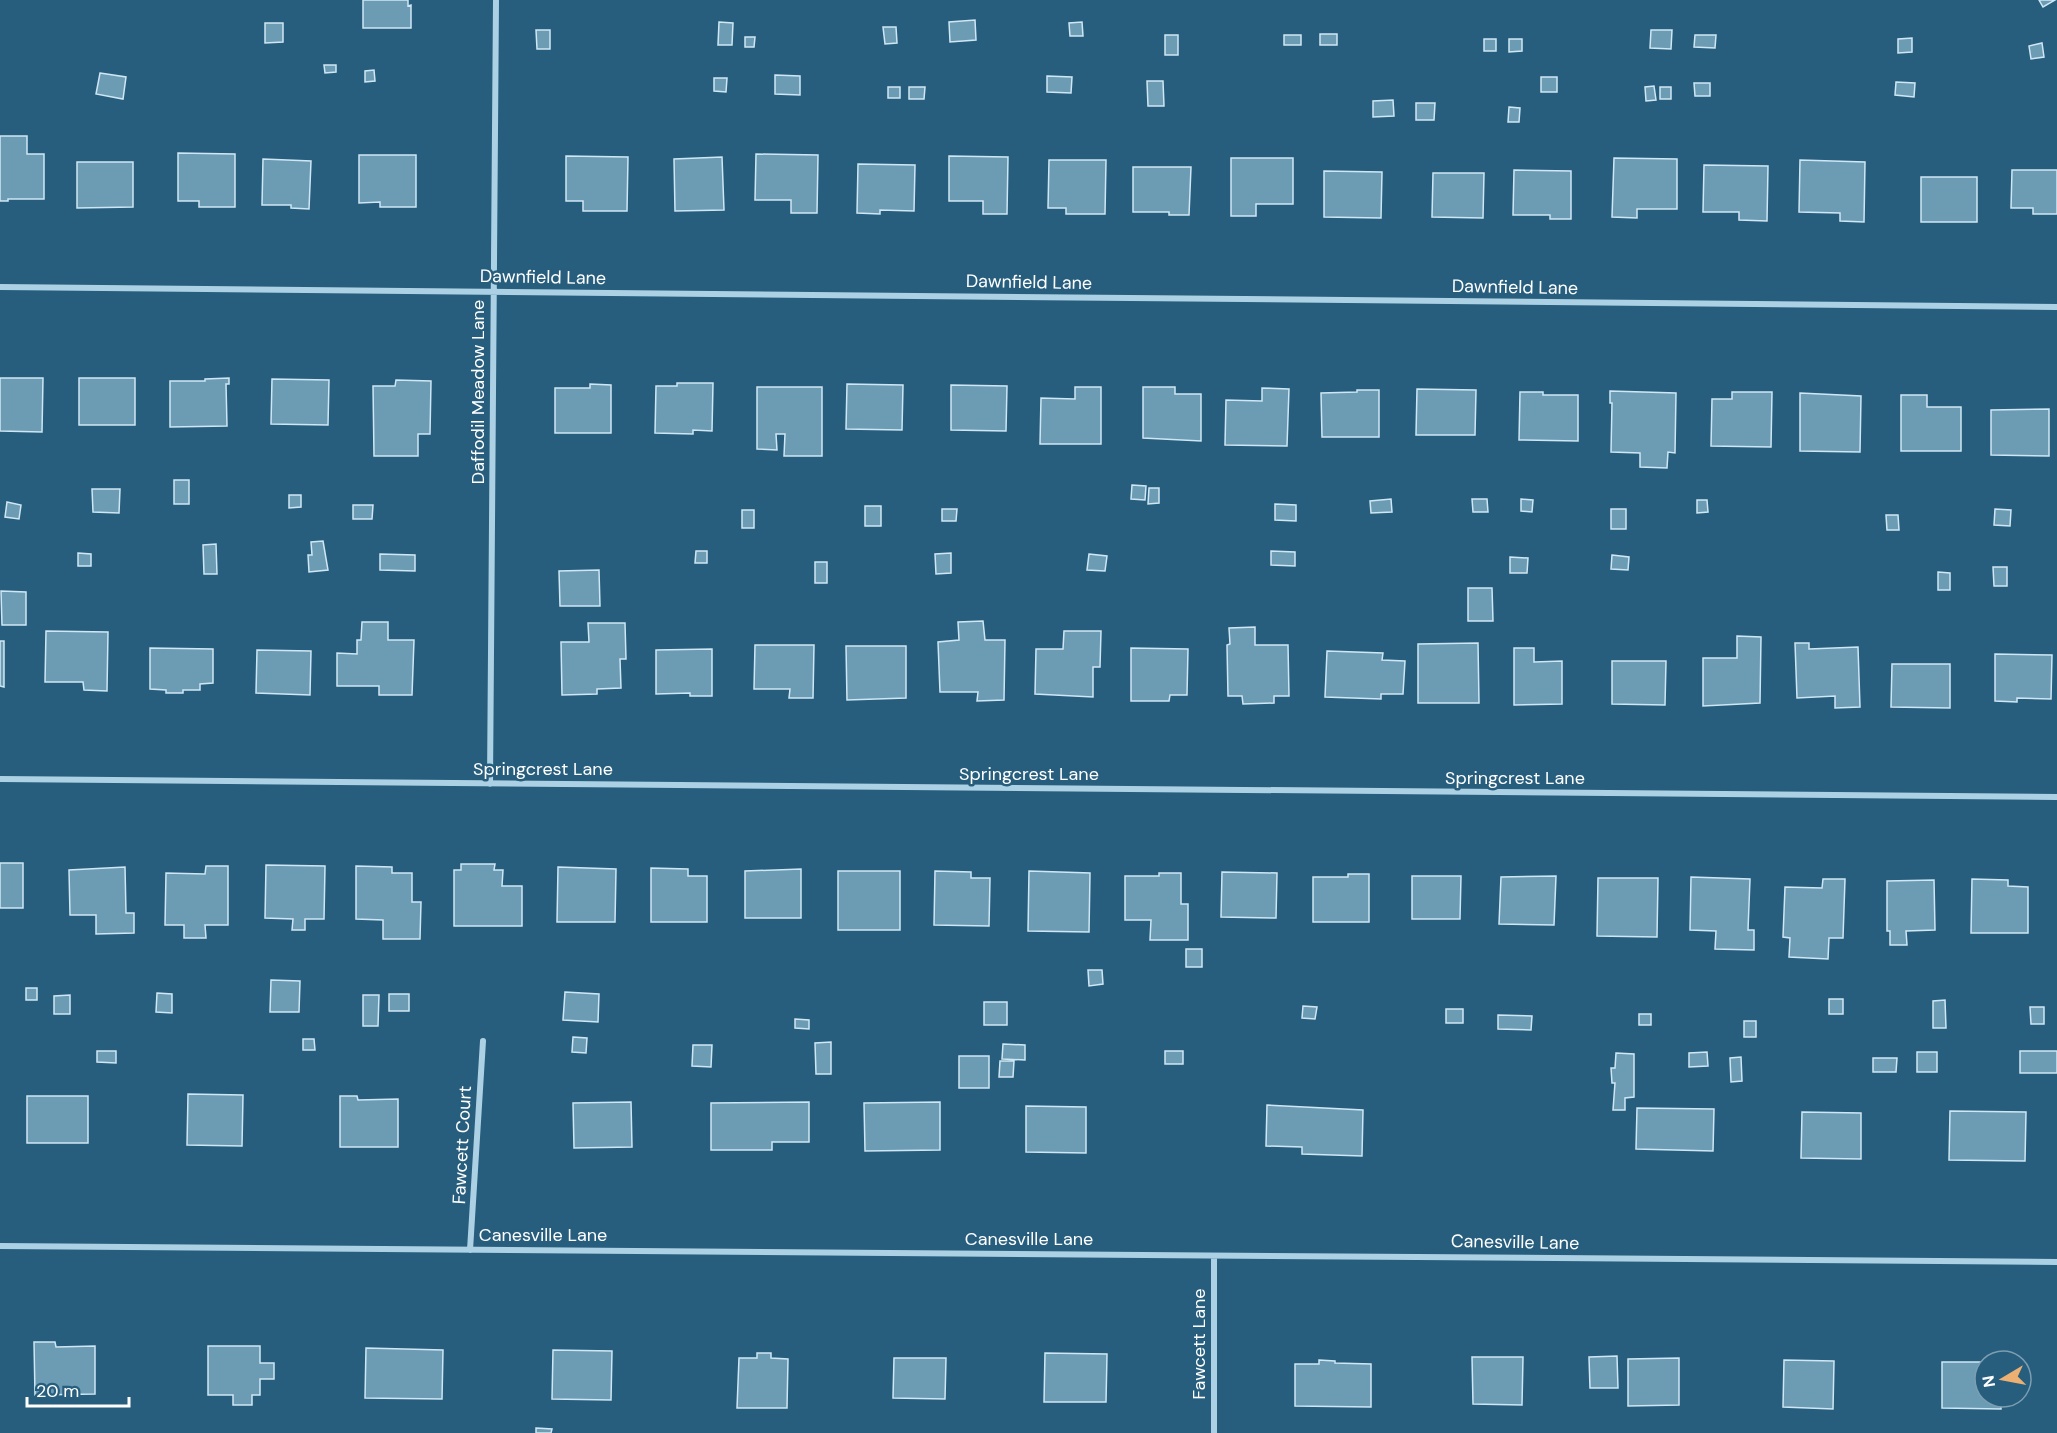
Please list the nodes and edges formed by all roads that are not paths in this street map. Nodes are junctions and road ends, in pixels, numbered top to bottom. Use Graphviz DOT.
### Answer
graph roads {
  1 [pos="496,0"];
  2 [pos="0,286"];
  3 [pos="494,291"];
  4 [pos="2057,307"];
  5 [pos="0,779"];
  6 [pos="490,784"];
  7 [pos="2057,797"];
  8 [pos="483,1041"];
  9 [pos="0,1246"];
  10 [pos="470,1250"];
  11 [pos="1214,1256"];
  12 [pos="2057,1262"];
  13 [pos="1214,1433"];
  1 -- 3 [label="street, Daffodil Meadow Lane"];
  2 -- 3 [label="street, Dawnfield Lane"];
  3 -- 4 [label="street, Dawnfield Lane"];
  3 -- 6 [label="street, Daffodil Meadow Lane"];
  5 -- 6 [label="street, Springcrest Lane"];
  6 -- 7 [label="street, Springcrest Lane"];
  8 -- 10 [label="street, Fawcett Court"];
  9 -- 10 [label="street, Canesville Lane"];
  10 -- 11 [label="street, Canesville Lane"];
  11 -- 12 [label="street, Canesville Lane"];
  11 -- 13 [label="street, Fawcett Lane"];
}
